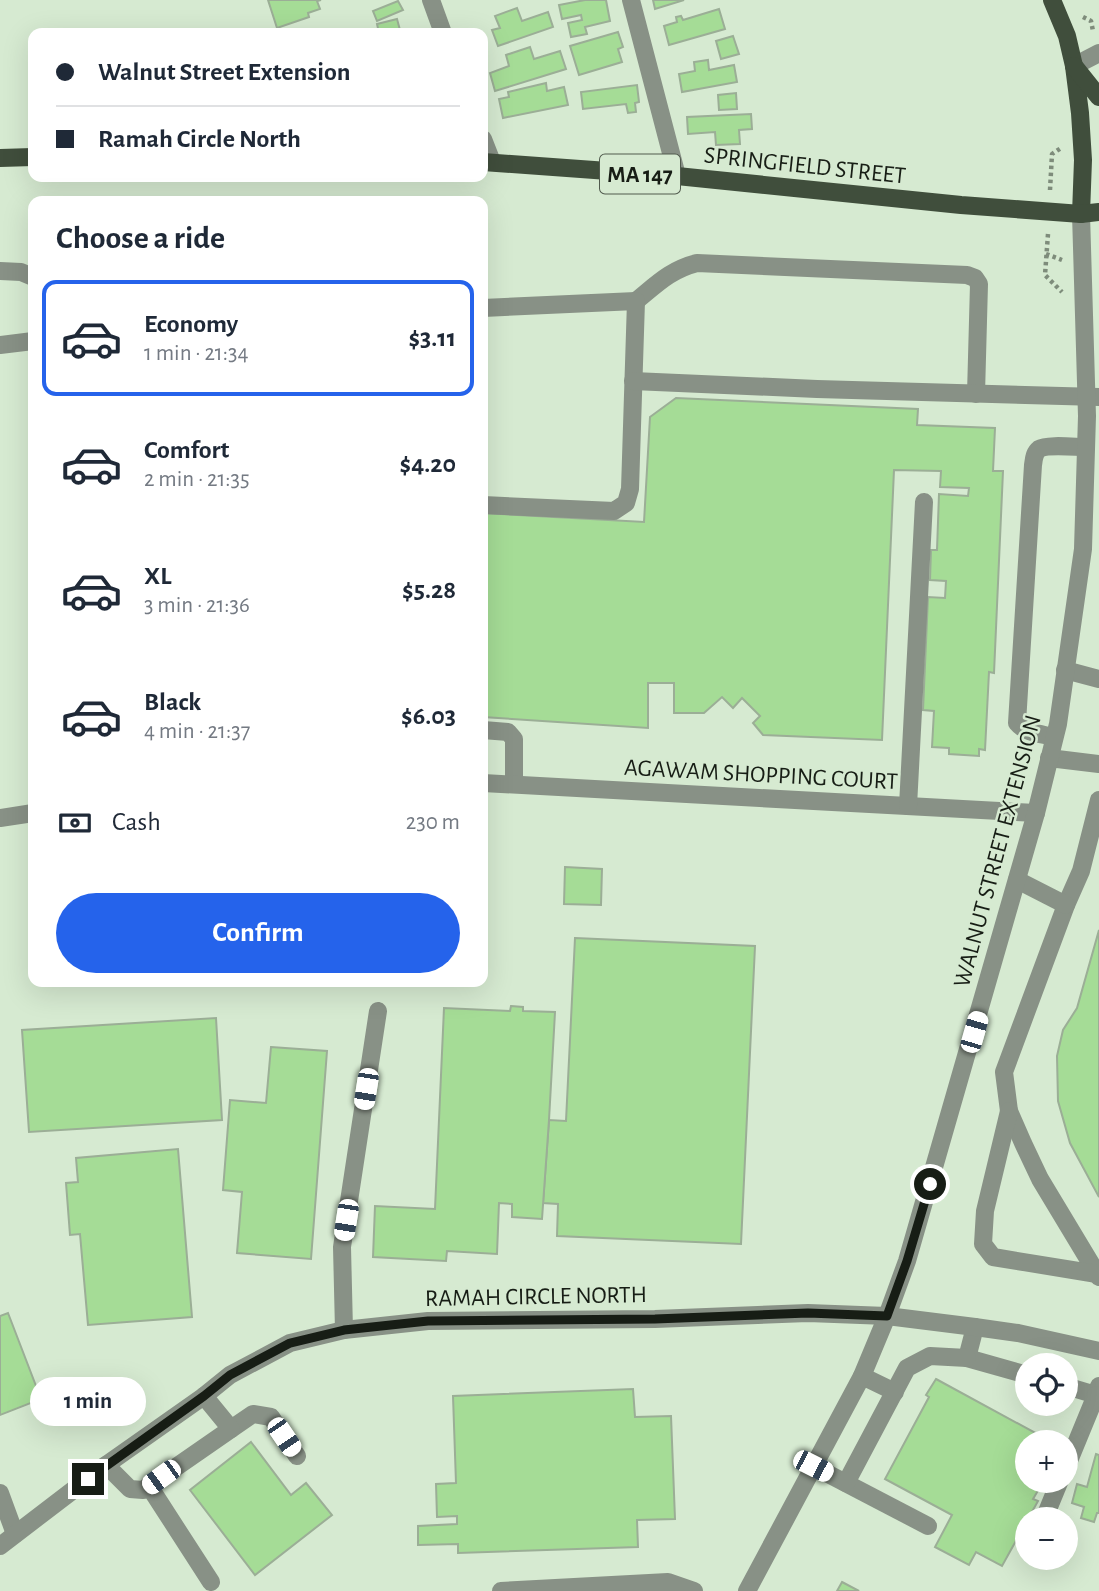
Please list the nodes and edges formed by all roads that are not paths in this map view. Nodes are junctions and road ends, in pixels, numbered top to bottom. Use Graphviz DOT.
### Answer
graph roads {
  1 [pos="431,0"];
  2 [pos="631,0"];
  3 [pos="1052,0"];
  4 [pos="441,28"];
  5 [pos="1099,53"];
  6 [pos="1074,66"];
  7 [pos="1099,97"];
  8 [pos="28,157"];
  9 [pos="0,158"];
  10 [pos="488,162"];
  11 [pos="677,176"];
  12 [pos="1090,213"];
  13 [pos="1099,223"];
  14 [pos="0,271"];
  15 [pos="28,274"];
  16 [pos="636,301"];
  17 [pos="488,308"];
  18 [pos="28,342"];
  19 [pos="0,345"];
  20 [pos="633,381"];
  21 [pos="976,394"];
  22 [pos="1093,397"];
  23 [pos="1086,447"];
  24 [pos="924,502"];
  25 [pos="488,505"];
  26 [pos="1090,561"];
  27 [pos="1065,670"];
  28 [pos="1099,679"];
  29 [pos="488,730"];
  30 [pos="1054,737"];
  31 [pos="1049,758"];
  32 [pos="1099,764"];
  33 [pos="488,783"];
  34 [pos="514,784"];
  35 [pos="1099,800"];
  36 [pos="908,806"];
  37 [pos="1036,813"];
  38 [pos="28,814"];
  39 [pos="0,818"];
  40 [pos="1017,880"];
  41 [pos="1066,905"];
  42 [pos="378,1011"];
  43 [pos="1009,1111"];
  44 [pos="1098,1275"];
  45 [pos="887,1316"];
  46 [pos="975,1327"];
  47 [pos="344,1330"];
  48 [pos="1099,1351"];
  49 [pos="967,1358"];
  50 [pos="1015,1372"];
  51 [pos="862,1376"];
  52 [pos="1078,1388"];
  53 [pos="1098,1390"];
  54 [pos="895,1392"];
  55 [pos="204,1396"];
  56 [pos="231,1429"];
  57 [pos="1078,1439"];
  58 [pos="297,1456"];
  59 [pos="106,1465"];
  60 [pos="813,1466"];
  61 [pos="846,1483"];
  62 [pos="149,1486"];
  63 [pos="0,1493"];
  64 [pos="928,1526"];
  65 [pos="15,1534"];
  66 [pos="0,1546"];
  67 [pos="211,1582"];
  68 [pos="502,1591"];
  69 [pos="694,1591"];
  70 [pos="747,1591"];
  1 -- 4 [label="street"];
  2 -- 11 [label="street"];
  3 -- 6 [label="main road"];
  5 -- 6 [label="street"];
  6 -- 7 [label="main road"];
  6 -- 12 [label="main road"];
  8 -- 9 [label="main road"];
  10 -- 11 [label="main road, SPRINGFIELD STREET / MA 147"];
  11 -- 12 [label="main road, SPRINGFIELD STREET / MA 147"];
  12 -- 13 [label="main road, SPRINGFIELD STREET / MA 147"];
  12 -- 22 [label="street, WALNUT STREET EXTENSION"];
  14 -- 15 [label="street"];
  16 -- 17 [label="street"];
  16 -- 20 [label="street"];
  16 -- 21 [label="street"];
  18 -- 19 [label="street"];
  20 -- 21 [label="street"];
  20 -- 25 [label="street"];
  21 -- 22 [label="street"];
  22 -- 23 [label="street, WALNUT STREET EXTENSION"];
  23 -- 26 [label="street, WALNUT STREET EXTENSION"];
  23 -- 30 [label="street"];
  24 -- 36 [label="street"];
  26 -- 27 [label="street, WALNUT STREET EXTENSION"];
  27 -- 28 [label="street"];
  27 -- 30 [label="street, WALNUT STREET EXTENSION"];
  29 -- 34 [label="street"];
  30 -- 31 [label="street, WALNUT STREET EXTENSION"];
  31 -- 32 [label="street"];
  31 -- 37 [label="street, WALNUT STREET EXTENSION"];
  33 -- 34 [label="street, AGAWAM SHOPPING COURT"];
  34 -- 36 [label="street, AGAWAM SHOPPING COURT"];
  35 -- 41 [label="street"];
  36 -- 37 [label="street, AGAWAM SHOPPING COURT"];
  37 -- 40 [label="street, WALNUT STREET EXTENSION"];
  38 -- 39 [label="street"];
  40 -- 41 [label="street"];
  40 -- 45 [label="street, WALNUT STREET EXTENSION"];
  41 -- 43 [label="street"];
  42 -- 47 [label="street"];
  43 -- 44 [label="street"];
  43 -- 44 [label="street"];
  45 -- 46 [label="street"];
  45 -- 47 [label="street, RAMAH CIRCLE NORTH"];
  45 -- 51 [label="street, WALNUT STREET EXTENSION"];
  46 -- 48 [label="street"];
  46 -- 49 [label="street"];
  47 -- 55 [label="street, RAMAH CIRCLE NORTH"];
  49 -- 50 [label="street"];
  49 -- 54 [label="street"];
  51 -- 54 [label="street"];
  51 -- 60 [label="street, WALNUT STREET EXTENSION"];
  52 -- 53 [label="street"];
  53 -- 57 [label="street"];
  54 -- 61 [label="street"];
  55 -- 56 [label="street"];
  55 -- 59 [label="street, RAMAH CIRCLE NORTH"];
  56 -- 58 [label="street"];
  56 -- 62 [label="street"];
  59 -- 62 [label="street"];
  59 -- 65 [label="street, RAMAH CIRCLE NORTH"];
  60 -- 61 [label="street"];
  60 -- 70 [label="street, WALNUT STREET EXTENSION"];
  61 -- 64 [label="street"];
  62 -- 67 [label="street"];
  63 -- 65 [label="street"];
  65 -- 66 [label="street, RAMAH CIRCLE NORTH"];
  68 -- 69 [label="street"];
}
